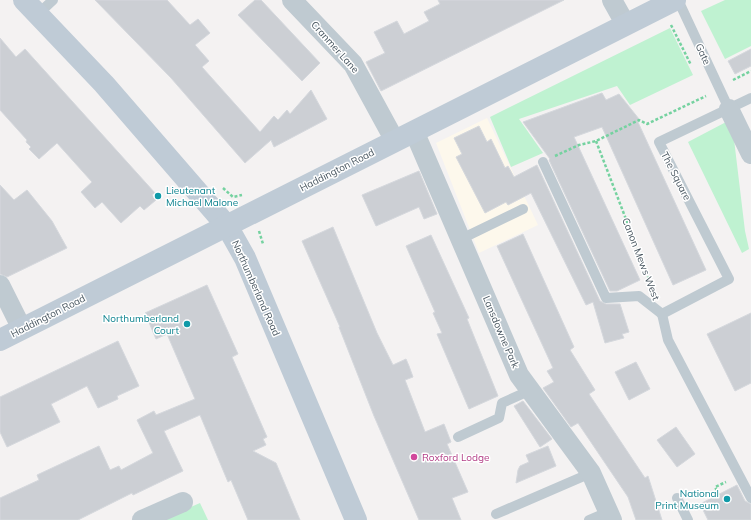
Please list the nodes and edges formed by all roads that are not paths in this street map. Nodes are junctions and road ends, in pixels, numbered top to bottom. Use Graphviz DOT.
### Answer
graph roads {
  1 [pos="292,0"];
  2 [pos="612,0"];
  3 [pos="671,2"];
  4 [pos="38,5"];
  5 [pos="626,25"];
  6 [pos="751,98"];
  7 [pos="722,112"];
  8 [pos="414,131"];
  9 [pos="395,141"];
  10 [pos="751,154"];
  11 [pos="543,162"];
  12 [pos="523,208"];
  13 [pos="227,226"];
  14 [pos="461,239"];
  15 [pos="0,285"];
  16 [pos="662,314"];
  17 [pos="22,329"];
  18 [pos="0,340"];
  19 [pos="531,390"];
  20 [pos="458,437"];
  21 [pos="590,473"];
  22 [pos="678,498"];
  23 [pos="751,498"];
  24 [pos="183,502"];
  25 [pos="496,514"];
  26 [pos="610,516"];
  27 [pos="142,520"];
  28 [pos="356,520"];
  29 [pos="589,520"];
  30 [pos="688,520"];
  1 -- 9 [label="street, Cranmer Lane"];
  2 -- 5 [label="street"];
  3 -- 5 [label="main road, Haddington Road"];
  3 -- 7 [label="lane, Gate"];
  4 -- 13 [label="main road, Northumberland Road"];
  5 -- 8 [label="main road, Haddington Road"];
  6 -- 7 [label="lane, The Square"];
  7 -- 10 [label="street"];
  7 -- 16 [label="lane, The Square"];
  8 -- 9 [label="main road, Haddington Road"];
  8 -- 14 [label="street, Lansdowne Park"];
  9 -- 13 [label="main road, Haddington Road"];
  11 -- 16 [label="lane, Canon Mews West"];
  12 -- 14 [label="lane"];
  13 -- 17 [label="main road, Haddington Road"];
  13 -- 28 [label="main road, Northumberland Road"];
  14 -- 19 [label="street, Lansdowne Park"];
  15 -- 17 [label="street"];
  16 -- 23 [label="lane"];
  17 -- 18 [label="main road, Haddington Road"];
  19 -- 20 [label="lane"];
  19 -- 21 [label="street, Lansdowne Park"];
  21 -- 25 [label="lane"];
  21 -- 26 [label="street, Lansdowne Park"];
  22 -- 30 [label="lane"];
  24 -- 27 [label="street"];
  26 -- 29 [label="lane"];
}
